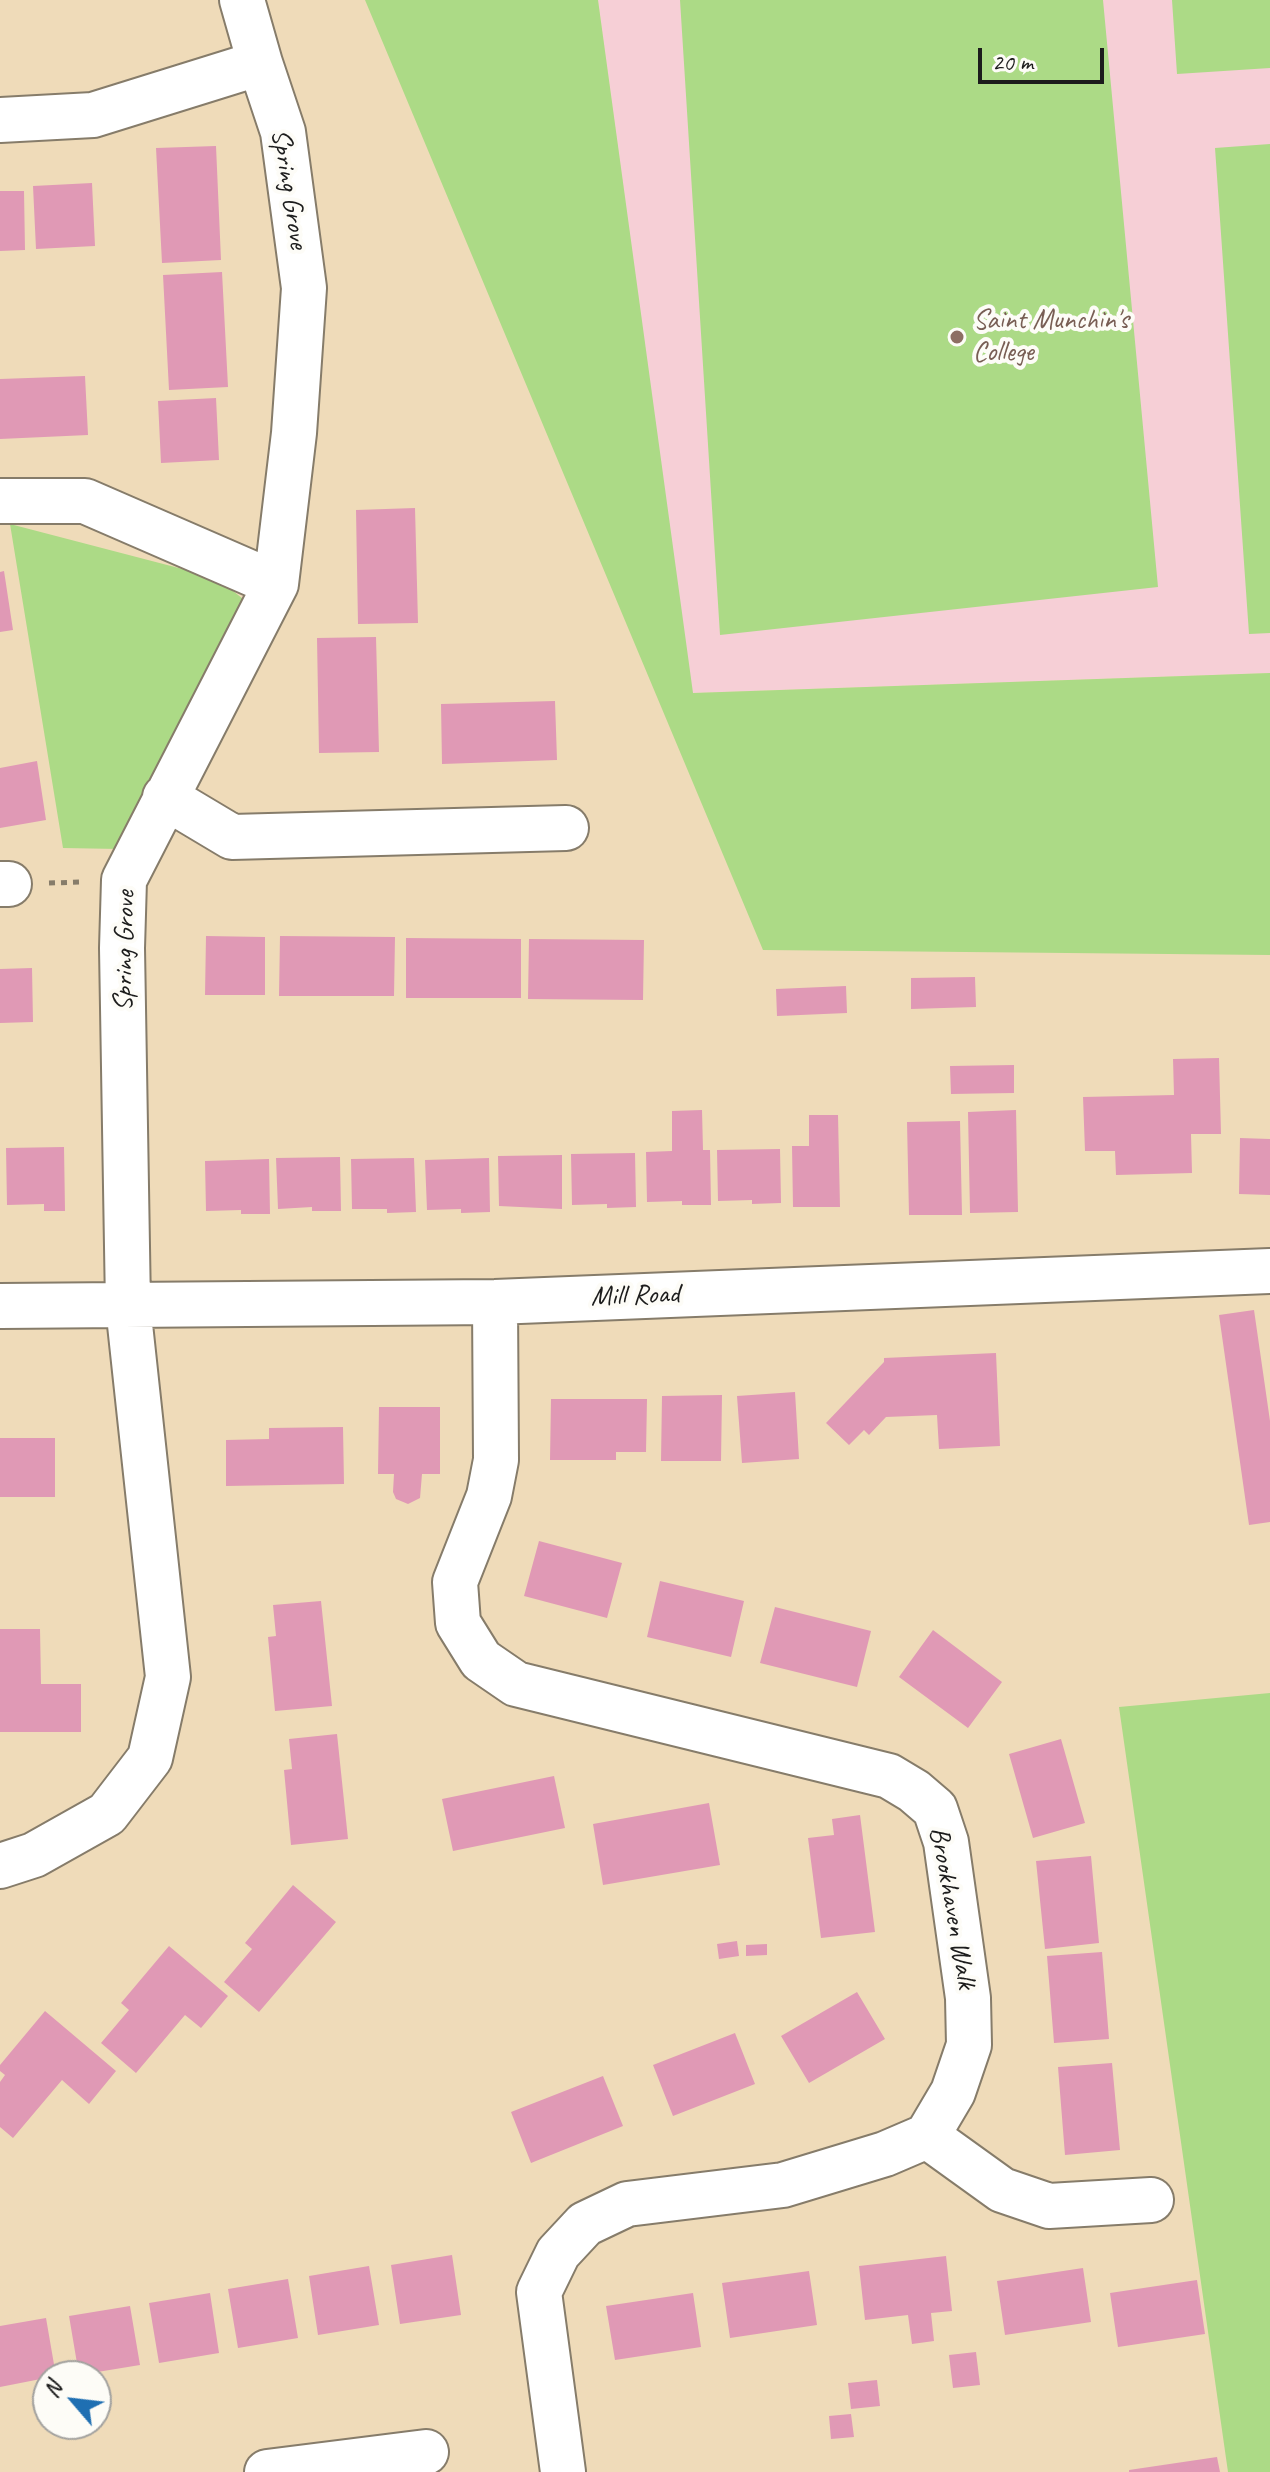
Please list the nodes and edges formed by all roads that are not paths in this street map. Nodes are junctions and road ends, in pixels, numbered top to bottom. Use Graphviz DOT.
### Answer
graph roads {
  1 [pos="242,0"];
  2 [pos="260,63"];
  3 [pos="0,120"];
  4 [pos="0,501"];
  5 [pos="276,584"];
  6 [pos="165,797"];
  7 [pos="566,828"];
  8 [pos="1270,1271"];
  9 [pos="495,1302"];
  10 [pos="0,1306"];
  11 [pos="128,1306"];
  12 [pos="0,1866"];
  13 [pos="927,2136"];
  14 [pos="1151,2200"];
  15 [pos="426,2452"];
  16 [pos="267,2472"];
  17 [pos="563,2472"];
  1 -- 2 [label="street, Spring Grove"];
  2 -- 3 [label="street"];
  2 -- 5 [label="street, Spring Grove"];
  4 -- 5 [label="street"];
  5 -- 6 [label="street, Spring Grove"];
  6 -- 7 [label="street"];
  6 -- 11 [label="street, Spring Grove"];
  8 -- 9 [label="street, Mill Road"];
  9 -- 11 [label="street, Mill Road"];
  9 -- 13 [label="street, Brookhaven Walk"];
  10 -- 11 [label="street, Mill Road"];
  11 -- 12 [label="street, Spring Grove"];
  13 -- 14 [label="street"];
  13 -- 17 [label="street"];
  15 -- 16 [label="street"];
}
